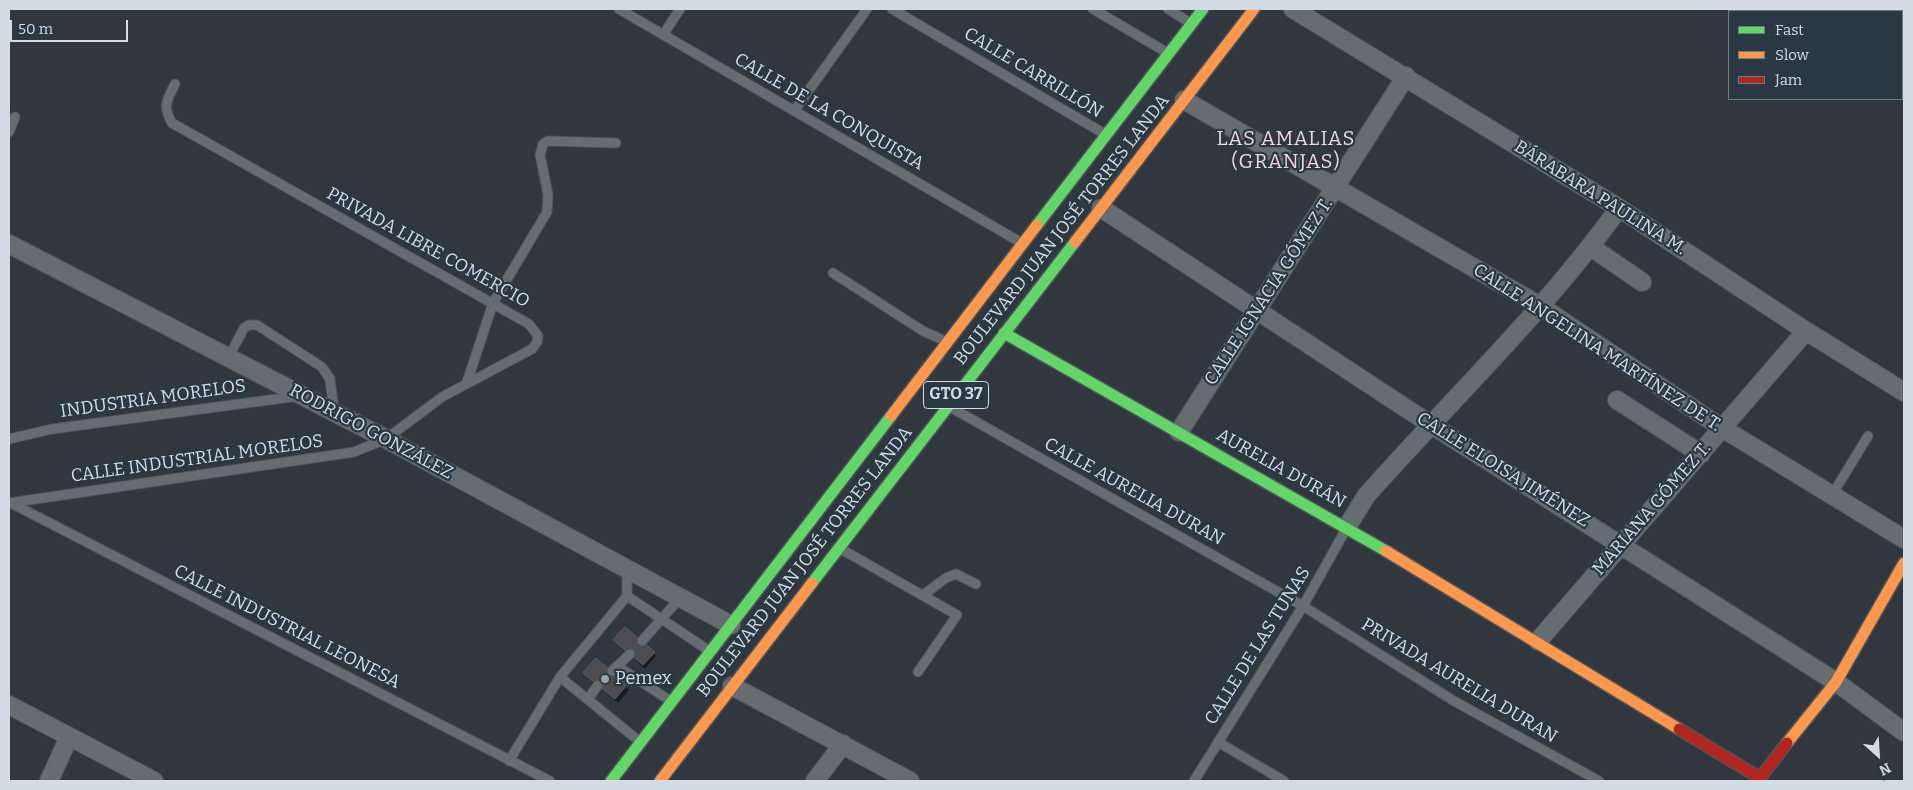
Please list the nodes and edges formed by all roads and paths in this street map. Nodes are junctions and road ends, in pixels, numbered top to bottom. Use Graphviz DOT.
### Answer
graph roads {
  1 [pos="619,9"];
  2 [pos="680,9"];
  3 [pos="867,9"];
  4 [pos="892,9"];
  5 [pos="1093,9"];
  6 [pos="1168,9"];
  7 [pos="1203,9"];
  8 [pos="1254,9"];
  9 [pos="1293,9"];
  10 [pos="1192,24"];
  11 [pos="663,35"];
  12 [pos="1169,53"];
  13 [pos="1406,76"];
  14 [pos="175,84"];
  15 [pos="1184,100"];
  16 [pos="794,111"];
  17 [pos="16,117"];
  18 [pos="9,132"];
  19 [pos="1106,135"];
  20 [pos="616,143"];
  21 [pos="1336,188"];
  22 [pos="1101,208"];
  23 [pos="1619,208"];
  24 [pos="1023,243"];
  25 [pos="9,244"];
  26 [pos="1591,247"];
  27 [pos="833,273"];
  28 [pos="1642,282"];
  29 [pos="493,304"];
  30 [pos="1540,306"];
  31 [pos="1258,310"];
  32 [pos="1806,331"];
  33 [pos="1004,333"];
  34 [pos="948,342"];
  35 [pos="228,358"];
  36 [pos="467,382"];
  37 [pos="1904,392"];
  38 [pos="302,396"];
  39 [pos="1616,400"];
  40 [pos="948,406"];
  41 [pos="334,412"];
  42 [pos="1430,424"];
  43 [pos="1722,428"];
  44 [pos="1179,432"];
  45 [pos="1868,436"];
  46 [pos="9,439"];
  47 [pos="386,439"];
  48 [pos="1701,454"];
  49 [pos="1832,495"];
  50 [pos="9,503"];
  51 [pos="1347,527"];
  52 [pos="1904,540"];
  53 [pos="1620,544"];
  54 [pos="839,548"];
  55 [pos="1904,563"];
  56 [pos="626,568"];
  57 [pos="976,584"];
  58 [pos="924,594"];
  59 [pos="627,596"];
  60 [pos="680,598"];
  61 [pos="1303,606"];
  62 [pos="660,619"];
  63 [pos="731,625"];
  64 [pos="642,640"];
  65 [pos="1538,641"];
  66 [pos="710,651"];
  67 [pos="630,654"];
  68 [pos="918,672"];
  69 [pos="560,677"];
  70 [pos="1836,682"];
  71 [pos="598,685"];
  72 [pos="732,686"];
  73 [pos="588,699"];
  74 [pos="672,702"];
  75 [pos="9,705"];
  76 [pos="1904,732"];
  77 [pos="69,737"];
  78 [pos="1218,742"];
  79 [pos="641,743"];
  80 [pos="843,744"];
  81 [pos="509,761"];
  82 [pos="1759,780"];
  83 [pos="49,781"];
  84 [pos="154,781"];
  85 [pos="550,781"];
  86 [pos="611,781"];
  87 [pos="660,781"];
  88 [pos="815,781"];
  89 [pos="910,781"];
  90 [pos="1194,781"];
  91 [pos="1284,781"];
  92 [pos="1599,781"];
  1 -- 11 [label="lane, CALLE DE LA CONQUISTA"];
  2 -- 11 [label="lane"];
  3 -- 16 [label="lane"];
  4 -- 19 [label="lane, CALLE CARRILLÓN"];
  5 -- 12 [label="lane"];
  6 -- 10 [label="lane"];
  7 -- 10 [label="main road, BOULEVARD JUAN JOSÉ TORRES LANDA / GTO 37"];
  8 -- 15 [label="main road, BOULEVARD JUAN JOSÉ TORRES LANDA / GTO 37"];
  9 -- 13 [label="street, BÁRABARA PAULINA M."];
  10 -- 12 [label="main road, BOULEVARD JUAN JOSÉ TORRES LANDA / GTO 37"];
  11 -- 16 [label="lane, CALLE DE LA CONQUISTA"];
  12 -- 19 [label="main road, BOULEVARD JUAN JOSÉ TORRES LANDA / GTO 37"];
  13 -- 21 [label="street, CALLE IGNACIA GÓMEZ T."];
  13 -- 23 [label="street, BÁRABARA PAULINA M."];
  14 -- 29 [label="lane, PRIVADA LIBRE COMERCIO"];
  15 -- 21 [label="street, CALLE ANGELINA MARTÍNEZ DE T."];
  15 -- 22 [label="main road, BOULEVARD JUAN JOSÉ TORRES LANDA / GTO 37"];
  16 -- 24 [label="lane, CALLE DE LA CONQUISTA"];
  17 -- 18 [label="lane"];
  19 -- 24 [label="main road, BOULEVARD JUAN JOSÉ TORRES LANDA / GTO 37"];
  20 -- 29 [label="lane"];
  21 -- 30 [label="street, CALLE ANGELINA MARTÍNEZ DE T."];
  21 -- 31 [label="street, CALLE IGNACIA GÓMEZ T."];
  22 -- 31 [label="street, CALLE ELOISA JIMÉNEZ"];
  22 -- 33 [label="main road, BOULEVARD JUAN JOSÉ TORRES LANDA / GTO 37"];
  23 -- 26 [label="street"];
  23 -- 32 [label="street, BÁRABARA PAULINA M."];
  24 -- 34 [label="main road, BOULEVARD JUAN JOSÉ TORRES LANDA / GTO 37"];
  25 -- 35 [label="street, RODRIGO GONZÁLEZ"];
  26 -- 28 [label="street"];
  26 -- 30 [label="street"];
  27 -- 34 [label="lane"];
  29 -- 36 [label="lane"];
  29 -- 36 [label="lane, PRIVADA LIBRE COMERCIO"];
  30 -- 42 [label="street"];
  30 -- 43 [label="street, CALLE ANGELINA MARTÍNEZ DE T."];
  31 -- 42 [label="street, CALLE ELOISA JIMÉNEZ"];
  31 -- 44 [label="street, CALLE IGNACIA GÓMEZ T."];
  32 -- 37 [label="street, BÁRABARA PAULINA M."];
  32 -- 43 [label="street, MARIANA GÓMEZ T."];
  33 -- 40 [label="main road, BOULEVARD JUAN JOSÉ TORRES LANDA / GTO 37"];
  33 -- 44 [label="main road, AURELIA DURÁN"];
  34 -- 63 [label="main road, BOULEVARD JUAN JOSÉ TORRES LANDA / GTO 37"];
  35 -- 38 [label="street, RODRIGO GONZÁLEZ"];
  35 -- 41 [label="lane"];
  36 -- 47 [label="lane, PRIVADA LIBRE COMERCIO"];
  38 -- 41 [label="street, RODRIGO GONZÁLEZ"];
  38 -- 46 [label="lane, INDUSTRIA MORELOS"];
  39 -- 48 [label="street"];
  40 -- 54 [label="main road, BOULEVARD JUAN JOSÉ TORRES LANDA / GTO 37"];
  40 -- 61 [label="lane, CALLE AURELIA DURAN"];
  41 -- 47 [label="street, RODRIGO GONZÁLEZ"];
  42 -- 51 [label="street"];
  42 -- 53 [label="street, CALLE ELOISA JIMÉNEZ"];
  43 -- 48 [label="street, MARIANA GÓMEZ T."];
  43 -- 49 [label="street, CALLE ANGELINA MARTÍNEZ DE T."];
  44 -- 51 [label="main road, AURELIA DURÁN"];
  45 -- 49 [label="lane"];
  47 -- 50 [label="lane, CALLE INDUSTRIAL MORELOS"];
  47 -- 56 [label="street, RODRIGO GONZÁLEZ"];
  48 -- 53 [label="street, MARIANA GÓMEZ T."];
  49 -- 52 [label="street, CALLE ANGELINA MARTÍNEZ DE T."];
  50 -- 81 [label="lane, CALLE INDUSTRIAL LEONESA"];
  51 -- 61 [label="lane, CALLE DE LAS TUNAS"];
  51 -- 65 [label="main road, AURELIA DURÁN"];
  53 -- 65 [label="street, MARIANA GÓMEZ T."];
  53 -- 70 [label="street, CALLE ELOISA JIMÉNEZ"];
  54 -- 58 [label="lane"];
  54 -- 72 [label="main road, BOULEVARD JUAN JOSÉ TORRES LANDA / GTO 37"];
  55 -- 70 [label="main road"];
  56 -- 59 [label="lane"];
  56 -- 60 [label="street, RODRIGO GONZÁLEZ"];
  57 -- 58 [label="lane"];
  58 -- 68 [label="lane"];
  59 -- 62 [label="lane"];
  59 -- 69 [label="lane"];
  60 -- 62 [label="lane"];
  60 -- 63 [label="street, RODRIGO GONZÁLEZ"];
  61 -- 78 [label="lane, CALLE DE LAS TUNAS"];
  61 -- 92 [label="lane, PRIVADA AURELIA DURAN"];
  62 -- 64 [label="lane"];
  62 -- 66 [label="lane"];
  63 -- 66 [label="main road, BOULEVARD JUAN JOSÉ TORRES LANDA / GTO 37"];
  65 -- 82 [label="main road, AURELIA DURÁN"];
  66 -- 74 [label="main road, BOULEVARD JUAN JOSÉ TORRES LANDA / GTO 37"];
  67 -- 74 [label="lane"];
  69 -- 73 [label="lane"];
  69 -- 81 [label="lane"];
  70 -- 76 [label="street, CALLE ELOISA JIMÉNEZ"];
  70 -- 82 [label="main road"];
  71 -- 73 [label="lane"];
  72 -- 80 [label="street"];
  72 -- 87 [label="main road, BOULEVARD JUAN JOSÉ TORRES LANDA / GTO 37"];
  73 -- 79 [label="lane"];
  74 -- 79 [label="main road, BOULEVARD JUAN JOSÉ TORRES LANDA / GTO 37"];
  75 -- 77 [label="street"];
  77 -- 83 [label="street"];
  77 -- 84 [label="street"];
  78 -- 90 [label="lane, CALLE DE LAS TUNAS"];
  78 -- 91 [label="lane"];
  79 -- 86 [label="main road, BOULEVARD JUAN JOSÉ TORRES LANDA / GTO 37"];
  80 -- 88 [label="street"];
  80 -- 89 [label="street"];
  81 -- 85 [label="lane, CALLE INDUSTRIAL LEONESA"];
}
